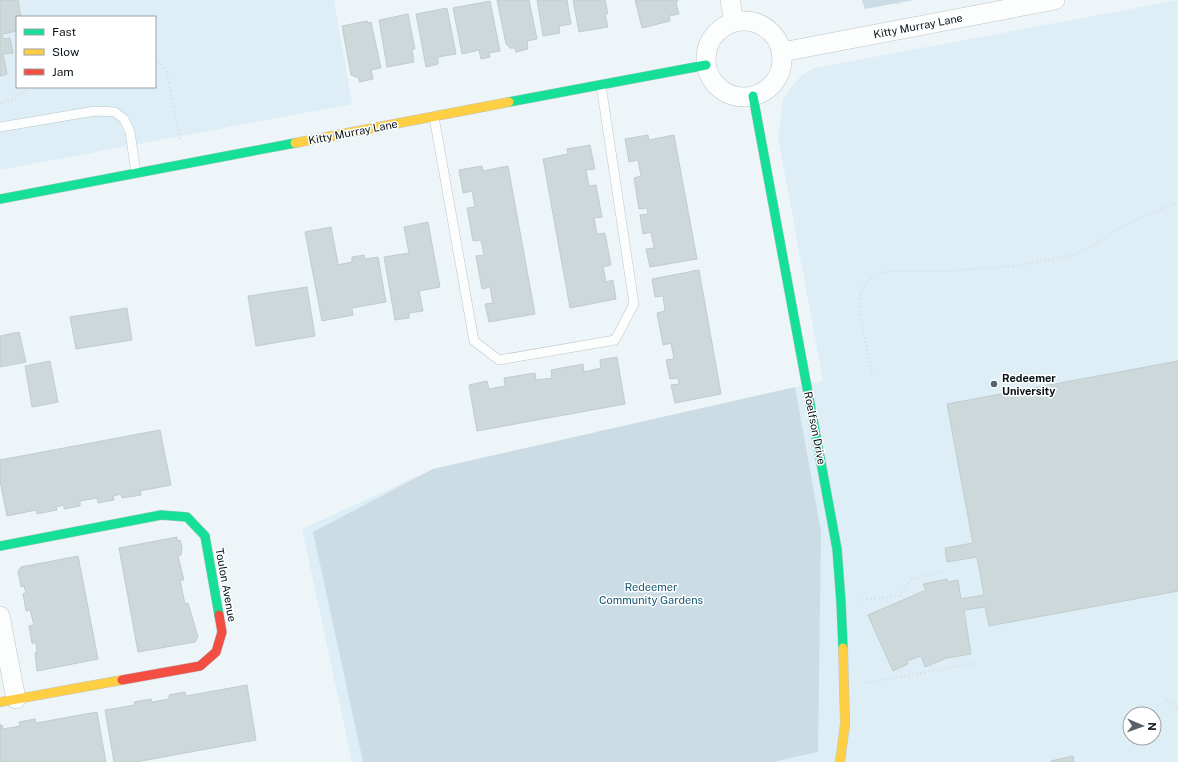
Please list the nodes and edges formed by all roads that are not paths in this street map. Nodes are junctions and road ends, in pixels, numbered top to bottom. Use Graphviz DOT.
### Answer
graph roads {
  1 [pos="730,0"];
  2 [pos="1055,0"];
  3 [pos="734,21"];
  4 [pos="782,52"];
  5 [pos="706,65"];
  6 [pos="601,85"];
  7 [pos="753,96"];
  8 [pos="434,117"];
  9 [pos="0,128"];
  10 [pos="136,173"];
  11 [pos="0,198"];
  12 [pos="0,546"];
  13 [pos="0,616"];
  14 [pos="8,700"];
  15 [pos="840,762"];
  1 -- 3 [label="street"];
  2 -- 4 [label="street, Kitty Murray Lane"];
  3 -- 4 [label="street"];
  3 -- 5 [label="street"];
  4 -- 7 [label="street"];
  5 -- 6 [label="street, Kitty Murray Lane"];
  5 -- 7 [label="street"];
  6 -- 8 [label="street, Kitty Murray Lane"];
  6 -- 8 [label="lane"];
  7 -- 15 [label="street, Roelfson Drive"];
  8 -- 10 [label="street, Kitty Murray Lane"];
  9 -- 10 [label="lane"];
  10 -- 11 [label="street, Kitty Murray Lane"];
  12 -- 14 [label="street, Toulon Avenue"];
  13 -- 14 [label="street"];
}
